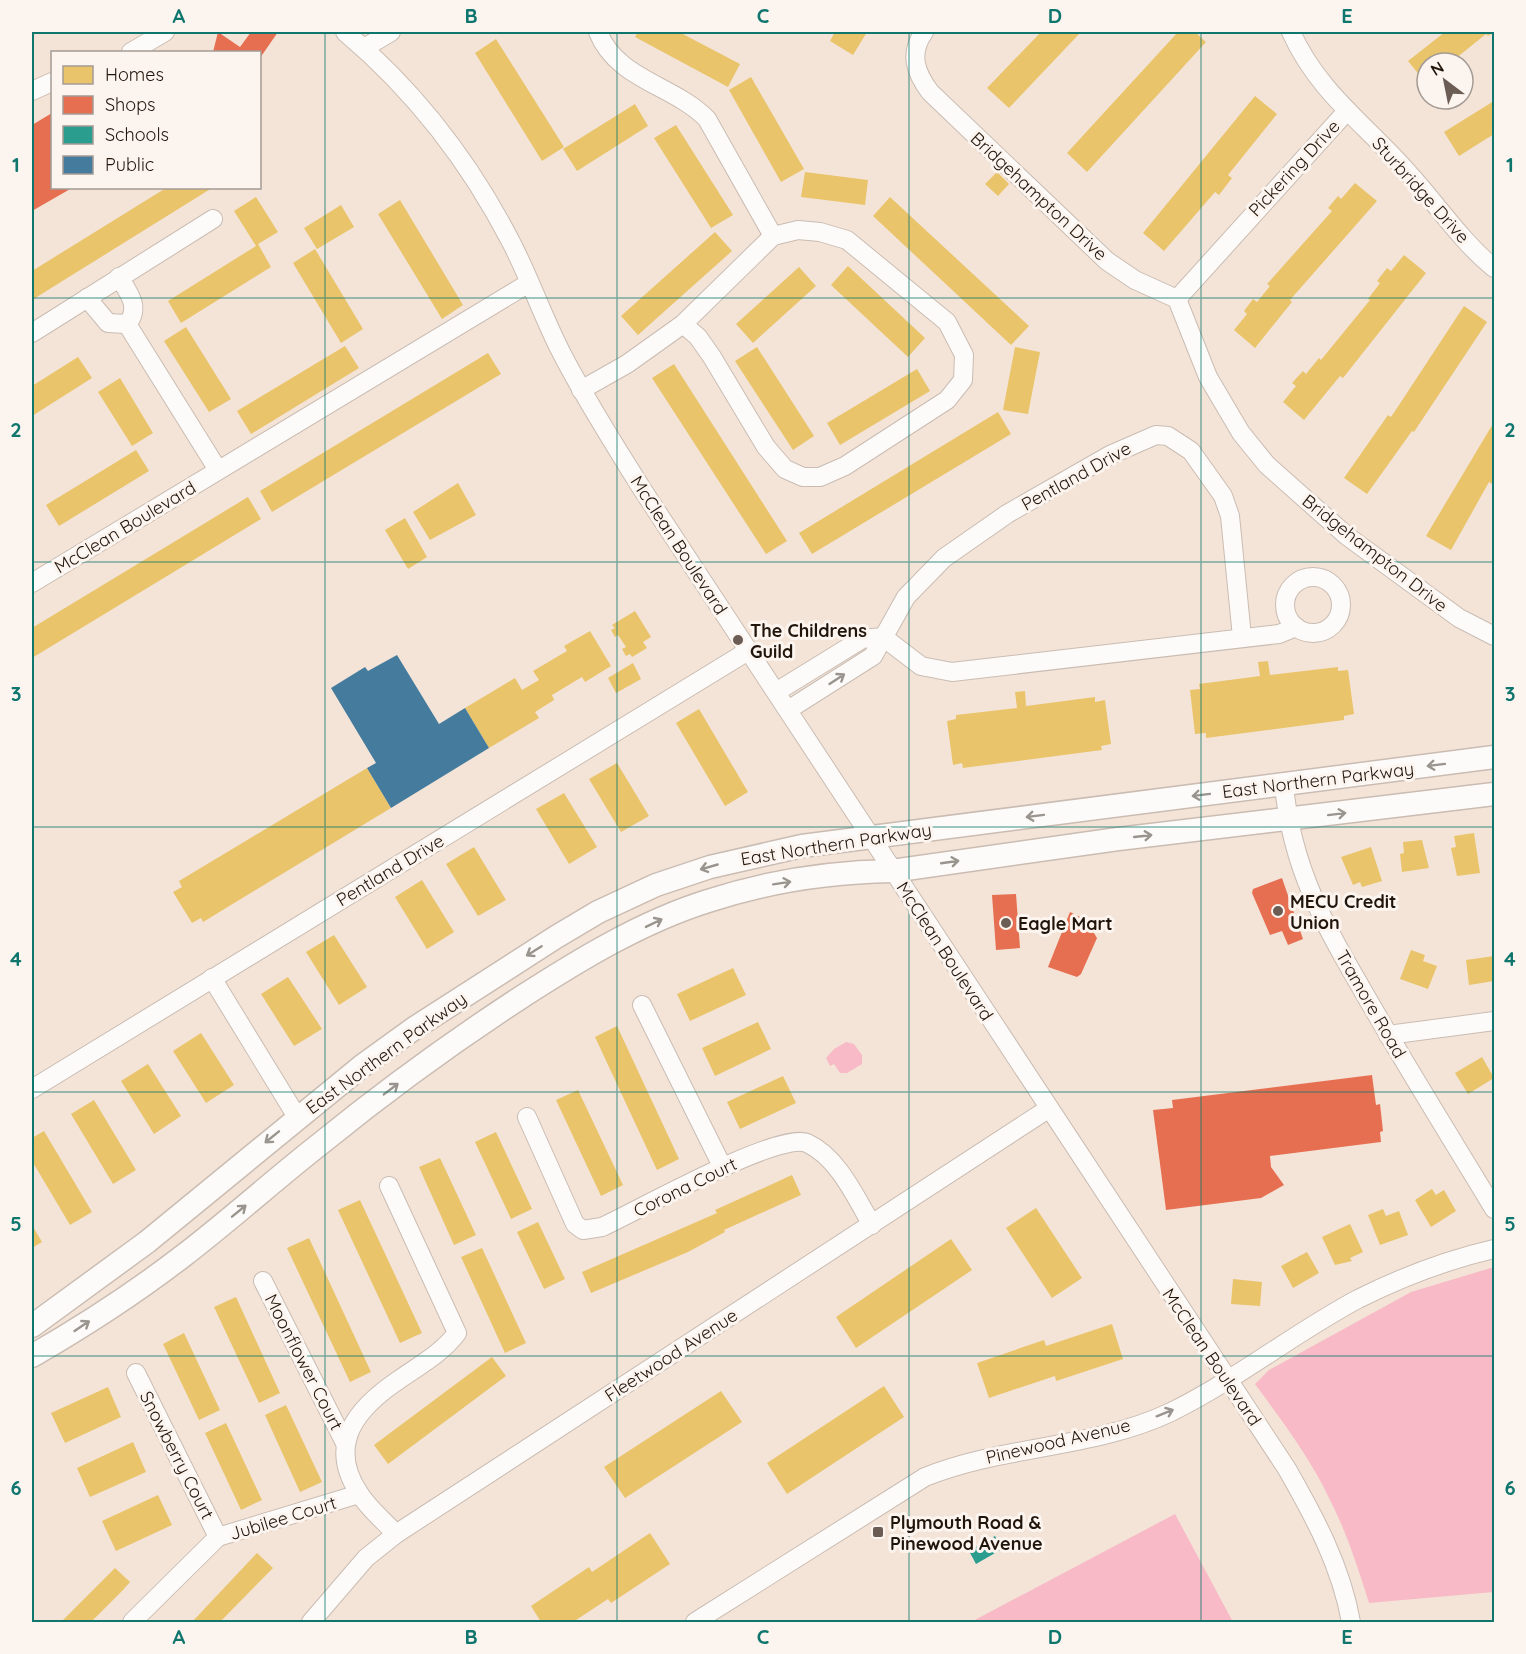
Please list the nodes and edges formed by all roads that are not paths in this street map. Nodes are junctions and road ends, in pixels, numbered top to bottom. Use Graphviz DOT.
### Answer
graph roads {
  1 [pos="165,32"];
  2 [pos="345,32"];
  3 [pos="391,32"];
  4 [pos="598,32"];
  5 [pos="924,32"];
  6 [pos="1291,32"];
  7 [pos="364,48"];
  8 [pos="133,51"];
  9 [pos="51,82"];
  10 [pos="32,91"];
  11 [pos="1347,111"];
  12 [pos="213,219"];
  13 [pos="772,236"];
  14 [pos="1494,268"];
  15 [pos="120,278"];
  16 [pos="529,283"];
  17 [pos="87,298"];
  18 [pos="1177,299"];
  19 [pos="127,324"];
  20 [pos="683,324"];
  21 [pos="32,333"];
  22 [pos="581,390"];
  23 [pos="218,470"];
  24 [pos="32,583"];
  25 [pos="1296,627"];
  26 [pos="1494,636"];
  27 [pos="1242,637"];
  28 [pos="883,638"];
  29 [pos="748,651"];
  30 [pos="776,692"];
  31 [pos="788,710"];
  32 [pos="1494,757"];
  33 [pos="1284,784"];
  34 [pos="1494,794"];
  35 [pos="1287,820"];
  36 [pos="869,836"];
  37 [pos="892,871"];
  38 [pos="212,978"];
  39 [pos="642,1005"];
  40 [pos="1494,1021"];
  41 [pos="1388,1035"];
  42 [pos="32,1089"];
  43 [pos="1048,1108"];
  44 [pos="297,1117"];
  45 [pos="527,1117"];
  46 [pos="723,1168"];
  47 [pos="389,1186"];
  48 [pos="1494,1209"];
  49 [pos="872,1225"];
  50 [pos="1494,1248"];
  51 [pos="263,1281"];
  52 [pos="32,1326"];
  53 [pos="32,1356"];
  54 [pos="136,1373"];
  55 [pos="1227,1379"];
  56 [pos="345,1443"];
  57 [pos="360,1494"];
  58 [pos="396,1534"];
  59 [pos="218,1537"];
  60 [pos="132,1623"];
  61 [pos="311,1623"];
  62 [pos="695,1623"];
  63 [pos="1351,1623"];
  1 -- 8 [label="street"];
  2 -- 7 [label="street, McClean Boulevard"];
  3 -- 7 [label="street"];
  4 -- 13 [label="street"];
  5 -- 18 [label="street, Bridgehampton Drive"];
  6 -- 11 [label="street, Pickering Drive"];
  7 -- 16 [label="street, McClean Boulevard"];
  9 -- 10 [label="street"];
  11 -- 14 [label="street, Sturbridge Drive"];
  11 -- 18 [label="street, Pickering Drive"];
  12 -- 15 [label="street"];
  13 -- 20 [label="street"];
  13 -- 20 [label="street"];
  15 -- 17 [label="street"];
  15 -- 19 [label="street"];
  16 -- 22 [label="street, McClean Boulevard"];
  16 -- 23 [label="street, McClean Boulevard"];
  17 -- 19 [label="street"];
  17 -- 21 [label="street"];
  18 -- 26 [label="street, Bridgehampton Drive"];
  19 -- 23 [label="street"];
  20 -- 22 [label="street"];
  22 -- 29 [label="street, McClean Boulevard"];
  23 -- 24 [label="street, McClean Boulevard"];
  25 -- 27 [label="street"];
  27 -- 28 [label="street"];
  27 -- 28 [label="street, Pentland Drive"];
  28 -- 30 [label="street"];
  31 -- 28 [label="street, Pentland Drive, one-way"];
  29 -- 30 [label="street, McClean Boulevard"];
  29 -- 38 [label="street, Pentland Drive"];
  30 -- 31 [label="street, McClean Boulevard"];
  31 -- 36 [label="street, McClean Boulevard"];
  32 -- 33 [label="main road, East Northern Parkway, one-way"];
  33 -- 35 [label="street, Tramore Road"];
  33 -- 36 [label="main road, East Northern Parkway, one-way"];
  35 -- 34 [label="main road, East Northern Parkway, one-way"];
  37 -- 35 [label="main road, East Northern Parkway, one-way"];
  35 -- 41 [label="street, Tramore Road"];
  36 -- 37 [label="street, McClean Boulevard"];
  36 -- 44 [label="main road, East Northern Parkway, one-way"];
  37 -- 43 [label="street, McClean Boulevard"];
  53 -- 37 [label="main road, East Northern Parkway, one-way"];
  38 -- 42 [label="street, Pentland Drive"];
  38 -- 44 [label="street"];
  39 -- 46 [label="street"];
  40 -- 41 [label="street"];
  41 -- 48 [label="street, Tramore Road"];
  43 -- 49 [label="street, Fleetwood Avenue"];
  43 -- 55 [label="street, McClean Boulevard"];
  44 -- 52 [label="main road, East Northern Parkway, one-way"];
  45 -- 46 [label="street, Corona Court"];
  46 -- 49 [label="street, Corona Court"];
  47 -- 56 [label="street"];
  49 -- 58 [label="street, Fleetwood Avenue"];
  50 -- 55 [label="street, Pinewood Avenue"];
  51 -- 56 [label="street, Moonflower Court"];
  54 -- 59 [label="street, Snowberry Court"];
  62 -- 55 [label="street, Pinewood Avenue, one-way"];
  55 -- 63 [label="street, McClean Boulevard"];
  56 -- 57 [label="street, Jubilee Court"];
  57 -- 58 [label="street, Jubilee Court"];
  57 -- 59 [label="street, Jubilee Court"];
  58 -- 61 [label="street, Fleetwood Avenue"];
  59 -- 60 [label="street, Jubilee Court"];
}
